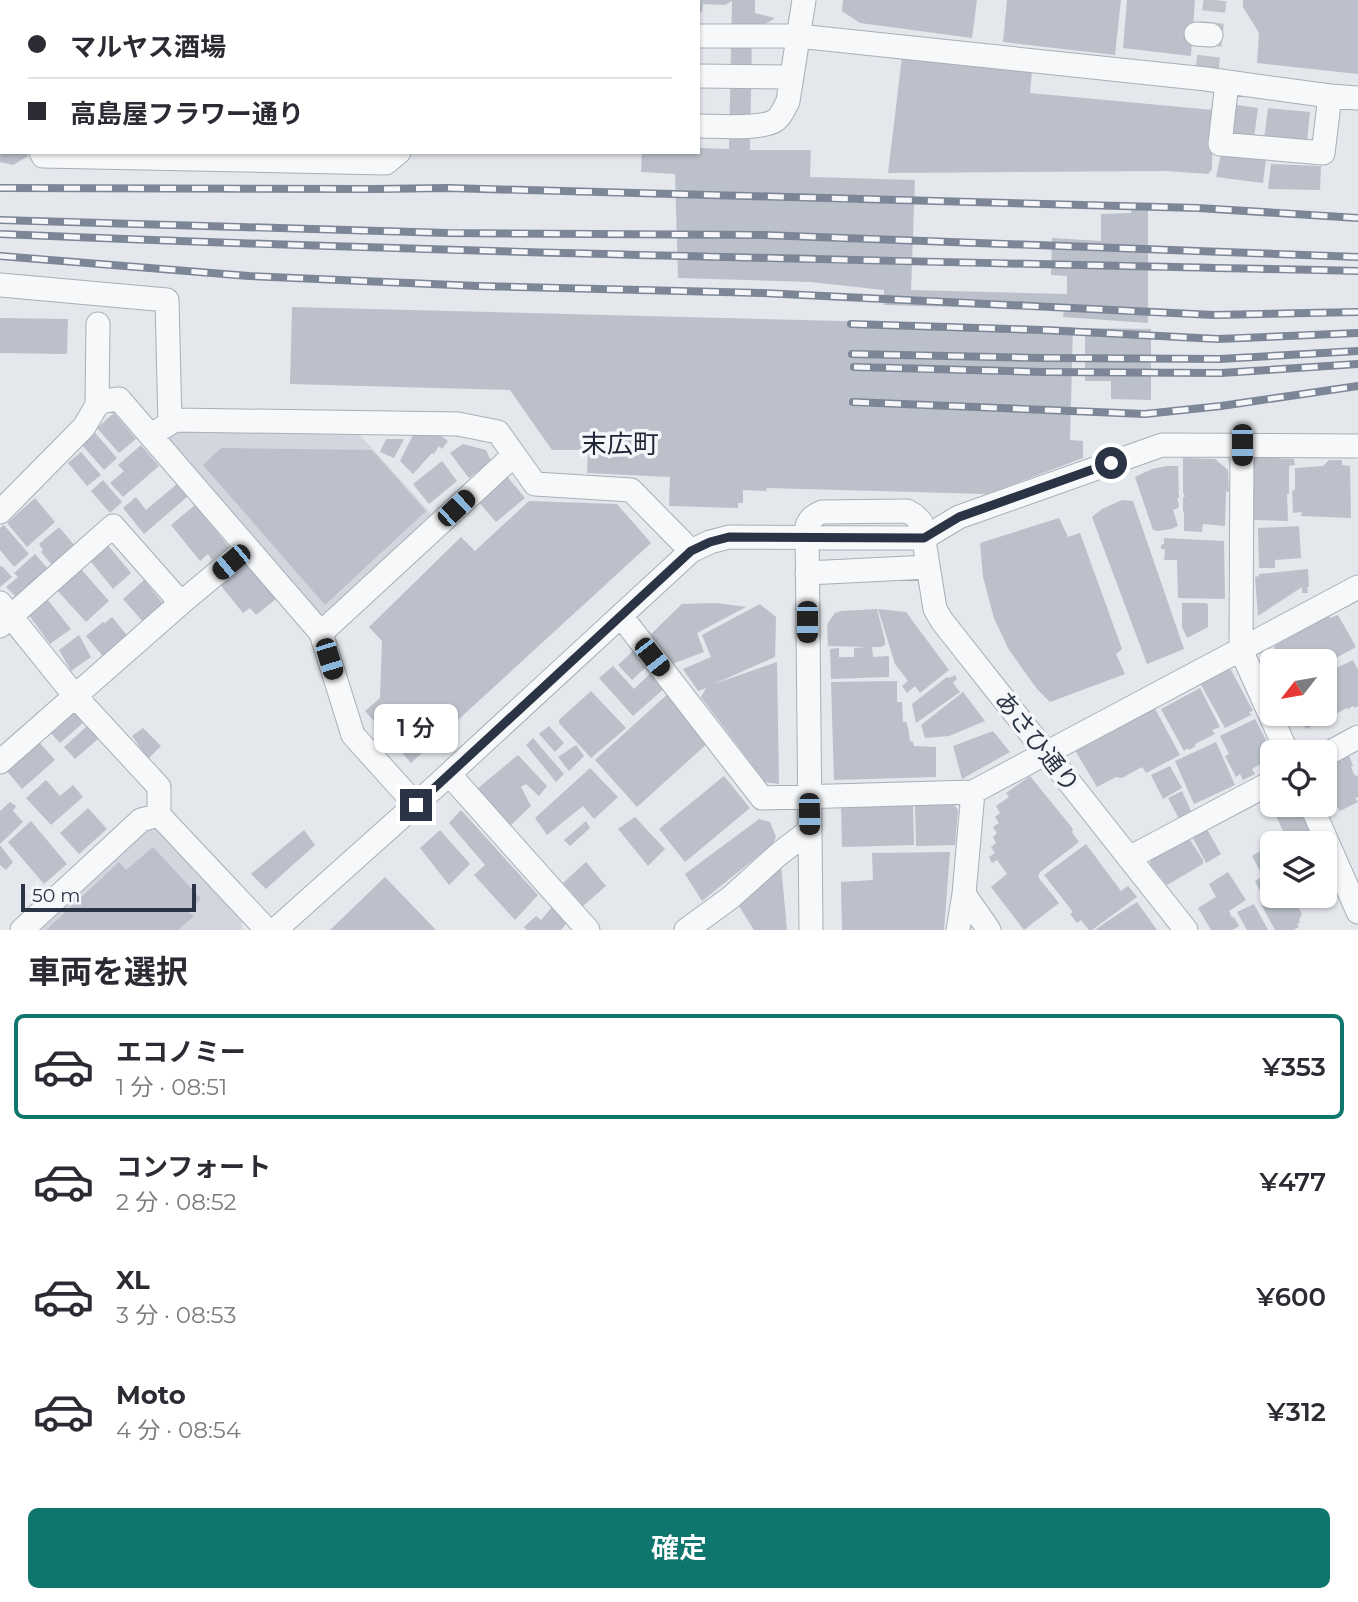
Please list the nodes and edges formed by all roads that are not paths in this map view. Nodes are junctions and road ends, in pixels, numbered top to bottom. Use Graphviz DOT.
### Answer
graph roads {
  1 [pos="804,0"];
  2 [pos="700,36"];
  3 [pos="798,36"];
  4 [pos="700,76"];
  5 [pos="792,77"];
  6 [pos="1227,82"];
  7 [pos="1330,96"];
  8 [pos="1358,98"];
  9 [pos="700,126"];
  10 [pos="42,154"];
  11 [pos="397,154"];
  12 [pos="0,285"];
  13 [pos="98,324"];
  14 [pos="97,405"];
  15 [pos="161,429"];
  16 [pos="1242,445"];
  17 [pos="1358,446"];
  18 [pos="514,455"];
  19 [pos="0,512"];
  20 [pos="924,538"];
  21 [pos="806,539"];
  22 [pos="247,548"];
  23 [pos="691,551"];
  24 [pos="928,567"];
  25 [pos="807,573"];
  26 [pos="1358,587"];
  27 [pos="181,603"];
  28 [pos="4,615"];
  29 [pos="621,616"];
  30 [pos="321,633"];
  31 [pos="1241,650"];
  32 [pos="75,696"];
  33 [pos="1358,737"];
  34 [pos="1282,740"];
  35 [pos="1337,748"];
  36 [pos="1046,753"];
  37 [pos="0,762"];
  38 [pos="449,774"];
  39 [pos="1260,788"];
  40 [pos="973,792"];
  41 [pos="809,797"];
  42 [pos="416,805"];
  43 [pos="159,816"];
  44 [pos="1316,817"];
  45 [pos="809,831"];
  46 [pos="1129,858"];
  47 [pos="964,894"];
  48 [pos="1358,912"];
  49 [pos="22,930"];
  50 [pos="267,930"];
  51 [pos="275,930"];
  52 [pos="588,930"];
  53 [pos="686,930"];
  54 [pos="811,930"];
  55 [pos="958,930"];
  56 [pos="989,930"];
  57 [pos="1186,930"];
  1 -- 3 [label="street"];
  2 -- 3 [label="street"];
  3 -- 5 [label="street"];
  3 -- 6 [label="street"];
  4 -- 5 [label="street"];
  5 -- 9 [label="street"];
  6 -- 7 [label="street"];
  6 -- 7 [label="street"];
  7 -- 8 [label="street"];
  10 -- 11 [label="street"];
  12 -- 15 [label="street"];
  13 -- 14 [label="street"];
  14 -- 15 [label="street"];
  14 -- 19 [label="street"];
  15 -- 18 [label="street"];
  15 -- 22 [label="street"];
  16 -- 17 [label="street"];
  16 -- 20 [label="street"];
  16 -- 31 [label="street"];
  18 -- 23 [label="street"];
  18 -- 30 [label="street"];
  20 -- 21 [label="street"];
  20 -- 24 [label="street, あさひ通り"];
  21 -- 23 [label="street"];
  21 -- 25 [label="street"];
  22 -- 27 [label="street"];
  22 -- 30 [label="street"];
  23 -- 29 [label="street"];
  24 -- 25 [label="street"];
  24 -- 36 [label="street, あさひ通り"];
  25 -- 41 [label="street"];
  26 -- 31 [label="street"];
  27 -- 28 [label="street"];
  27 -- 32 [label="street"];
  28 -- 32 [label="street"];
  29 -- 38 [label="street"];
  29 -- 41 [label="street"];
  30 -- 42 [label="street"];
  31 -- 34 [label="street"];
  31 -- 36 [label="street"];
  32 -- 37 [label="street"];
  32 -- 43 [label="street"];
  33 -- 35 [label="street"];
  36 -- 40 [label="street"];
  36 -- 46 [label="street, あさひ通り"];
  38 -- 42 [label="street"];
  38 -- 52 [label="street"];
  39 -- 46 [label="street"];
  40 -- 41 [label="street"];
  40 -- 47 [label="street"];
  41 -- 45 [label="street"];
  42 -- 51 [label="street"];
  43 -- 49 [label="street"];
  43 -- 50 [label="street"];
  44 -- 48 [label="street"];
  45 -- 53 [label="street"];
  45 -- 54 [label="street"];
  46 -- 57 [label="street, あさひ通り"];
  47 -- 55 [label="street"];
  47 -- 56 [label="street"];
}
